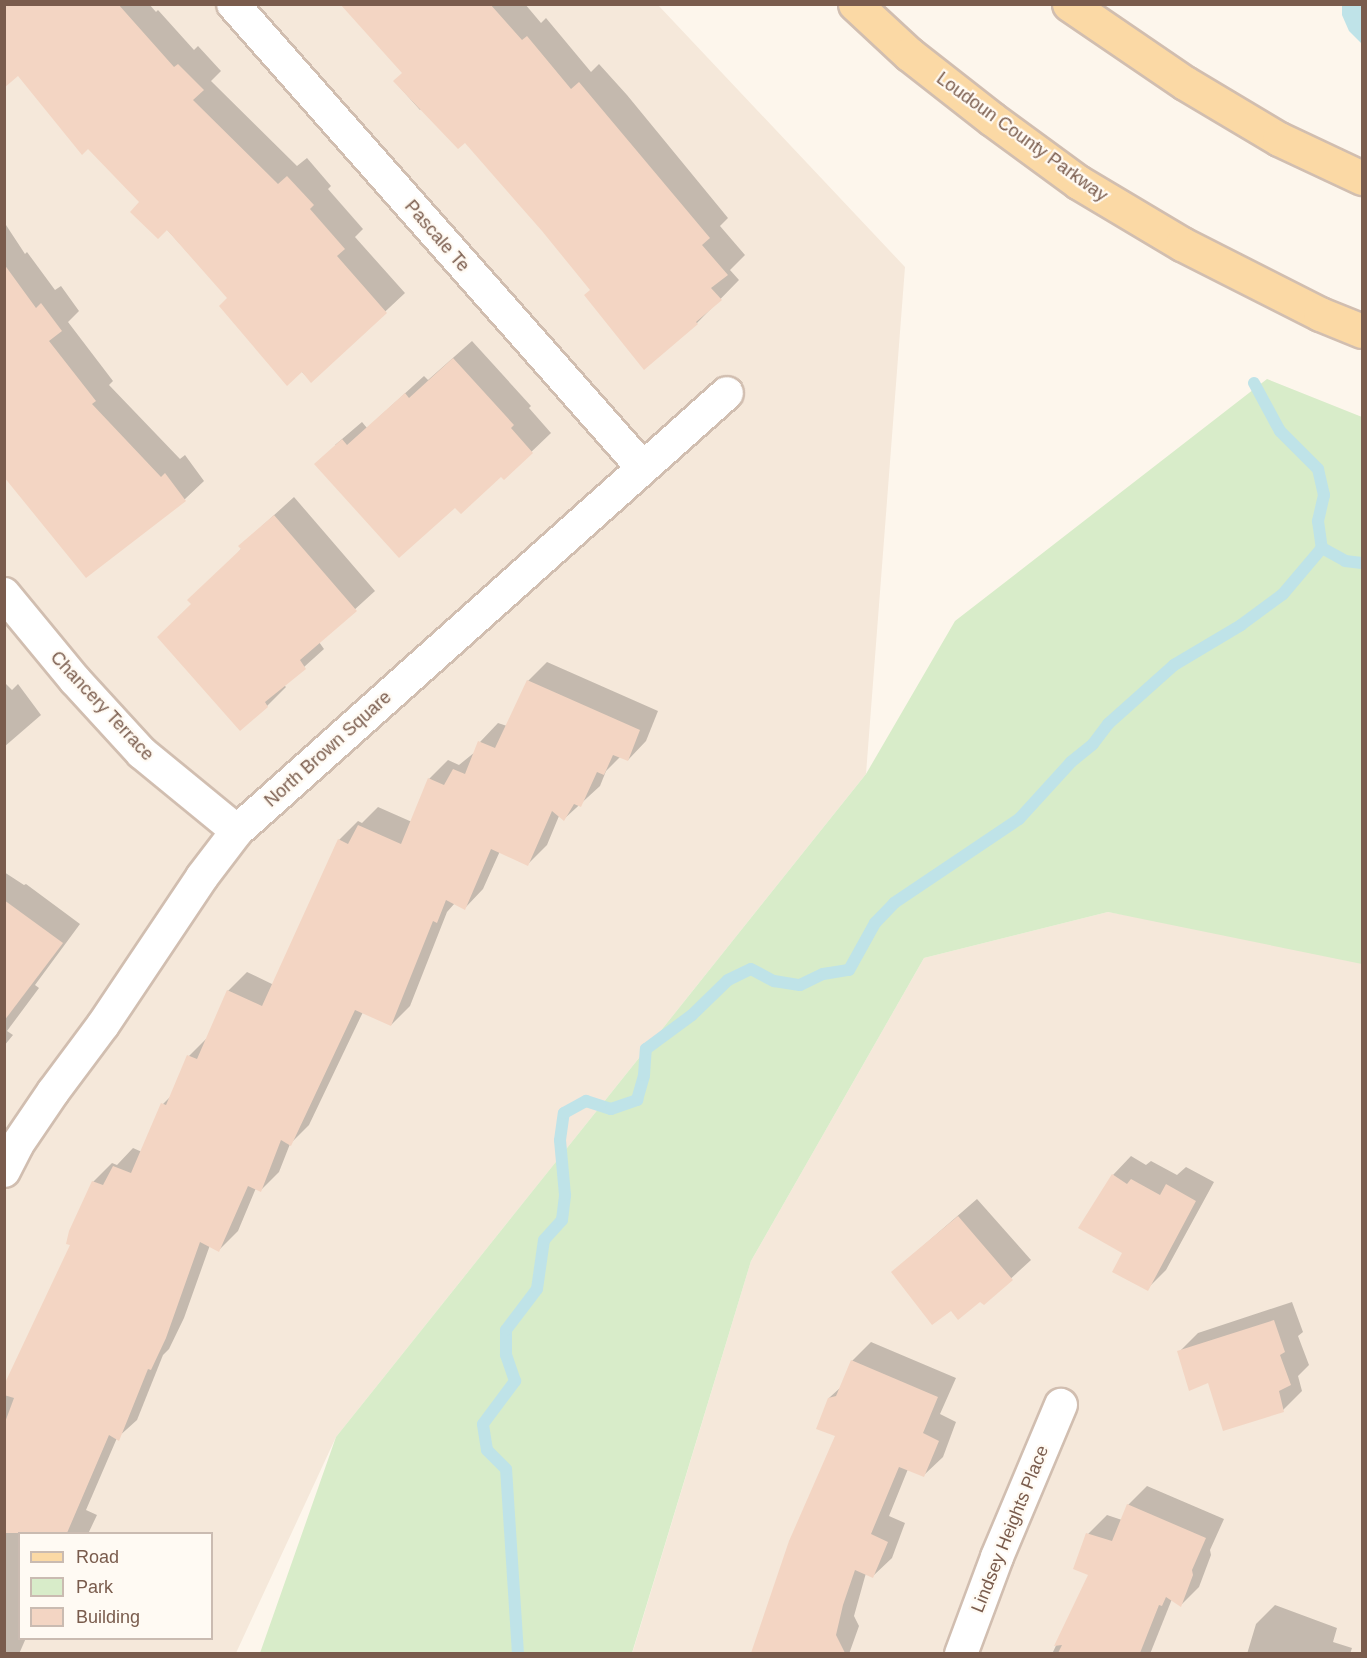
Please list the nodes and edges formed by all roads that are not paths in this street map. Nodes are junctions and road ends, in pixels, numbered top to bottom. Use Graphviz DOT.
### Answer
graph roads {
  1 [pos="233,4"];
  2 [pos="855,4"];
  3 [pos="1069,4"];
  4 [pos="1362,178"];
  5 [pos="1362,331"];
  6 [pos="727,393"];
  7 [pos="642,467"];
  8 [pos="4,594"];
  9 [pos="237,831"];
  10 [pos="4,1171"];
  11 [pos="1061,1405"];
  12 [pos="961,1653"];
  1 -- 7 [label="street, Pascale Te"];
  2 -- 5 [label="main road, Loudoun County Parkway"];
  3 -- 4 [label="main road"];
  6 -- 7 [label="street, North Brown Square"];
  7 -- 9 [label="street, North Brown Square"];
  8 -- 9 [label="street, Chancery Terrace"];
  9 -- 10 [label="street, North Brown Square"];
  11 -- 12 [label="street, Lindsey Heights Place"];
}
